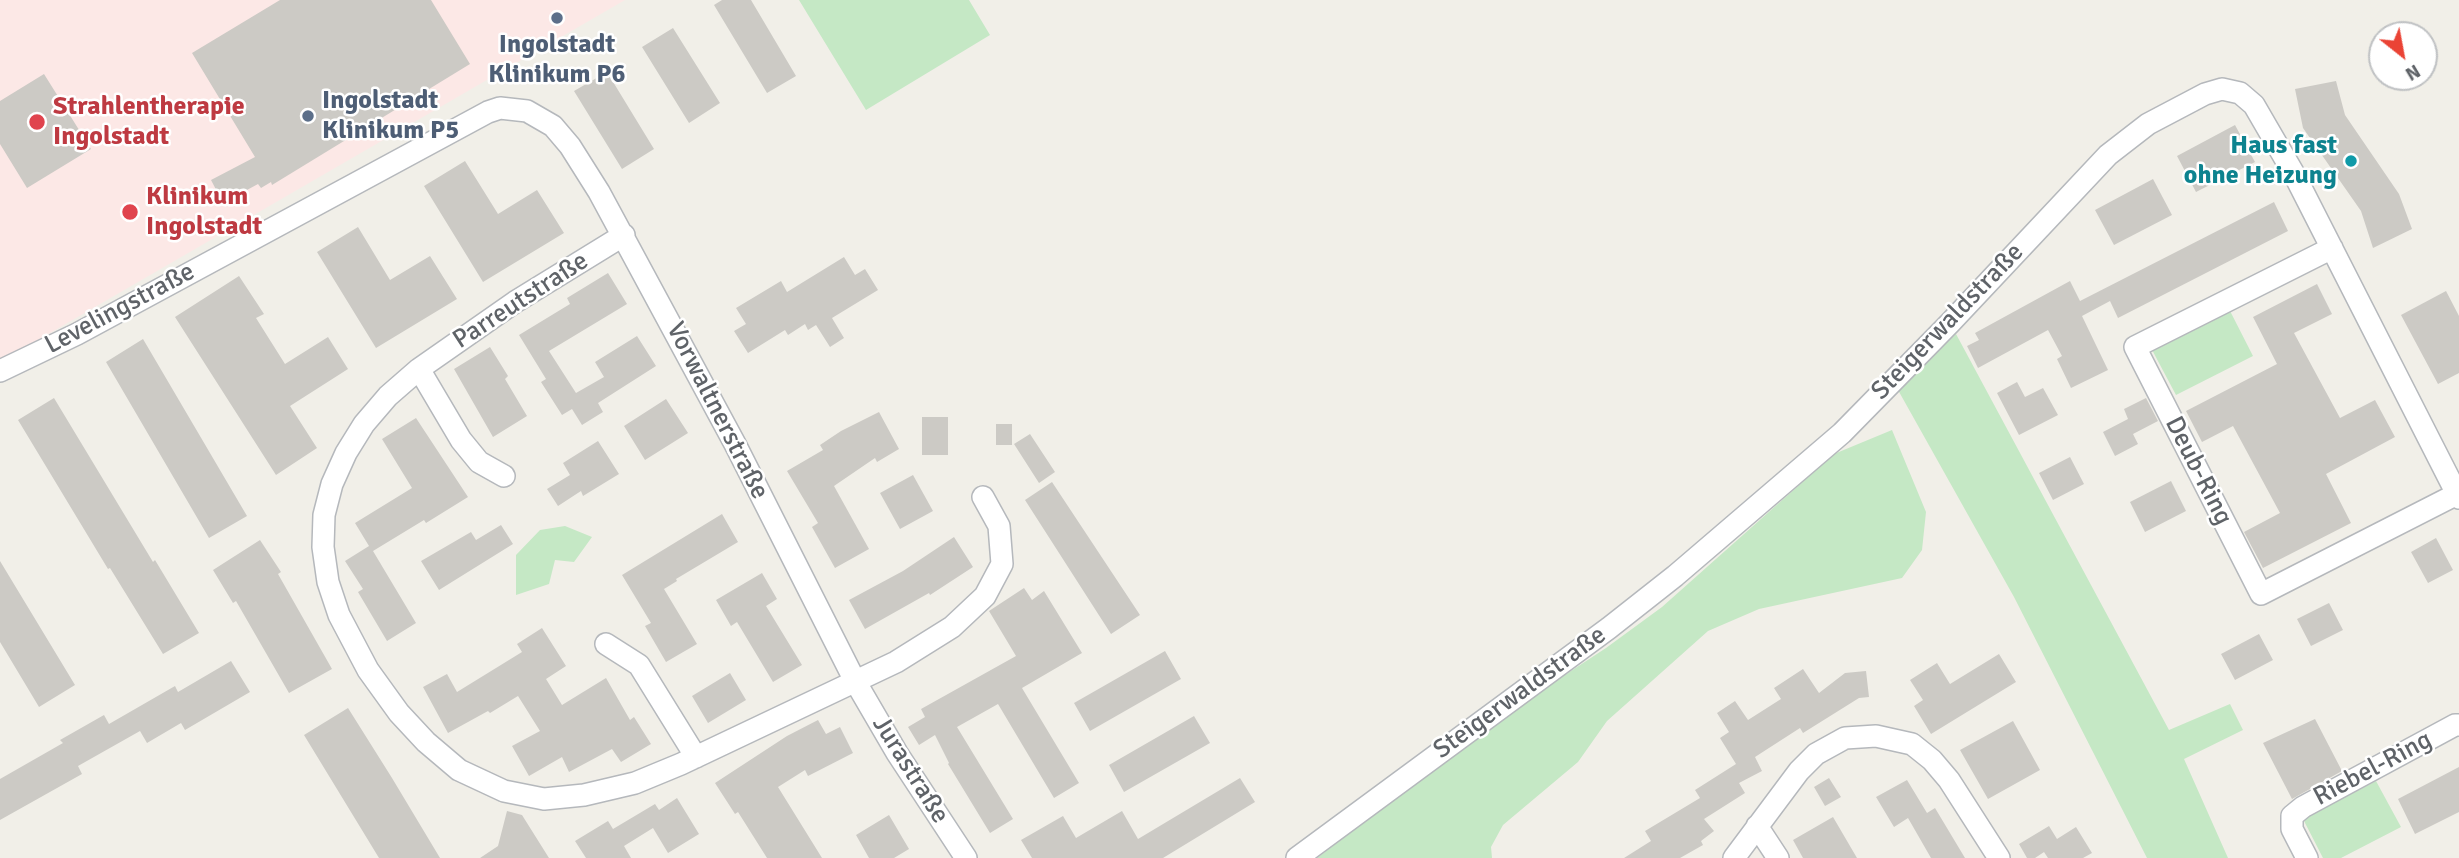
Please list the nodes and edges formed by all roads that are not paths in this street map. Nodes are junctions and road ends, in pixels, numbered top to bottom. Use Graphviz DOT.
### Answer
graph roads {
  1 [pos="570,146"];
  2 [pos="624,235"];
  3 [pos="2332,248"];
  4 [pos="419,369"];
  5 [pos="0,371"];
  6 [pos="504,476"];
  7 [pos="2458,496"];
  8 [pos="983,497"];
  9 [pos="606,644"];
  10 [pos="855,681"];
  11 [pos="2459,725"];
  12 [pos="695,757"];
  13 [pos="1757,826"];
  14 [pos="966,858"];
  15 [pos="1297,858"];
  16 [pos="1734,858"];
  17 [pos="1777,858"];
  18 [pos="1999,858"];
  19 [pos="2307,858"];
  1 -- 2 [label="street, Vorwaltnerstraße"];
  1 -- 5 [label="street, Levelingstraße"];
  2 -- 4 [label="street, Parreutstraße"];
  2 -- 10 [label="street, Vorwaltnerstraße"];
  3 -- 7 [label="street, Steigerwaldstraße"];
  3 -- 7 [label="street, Deub-Ring"];
  3 -- 15 [label="street, Steigerwaldstraße"];
  4 -- 6 [label="street"];
  4 -- 12 [label="street, Parreutstraße"];
  8 -- 10 [label="street, Parreutstraße"];
  9 -- 12 [label="street"];
  10 -- 12 [label="street, Parreutstraße"];
  10 -- 14 [label="street, Jurastraße"];
  11 -- 19 [label="street, Riebel-Ring"];
  13 -- 16 [label="street"];
  13 -- 17 [label="street"];
  13 -- 18 [label="street"];
}
